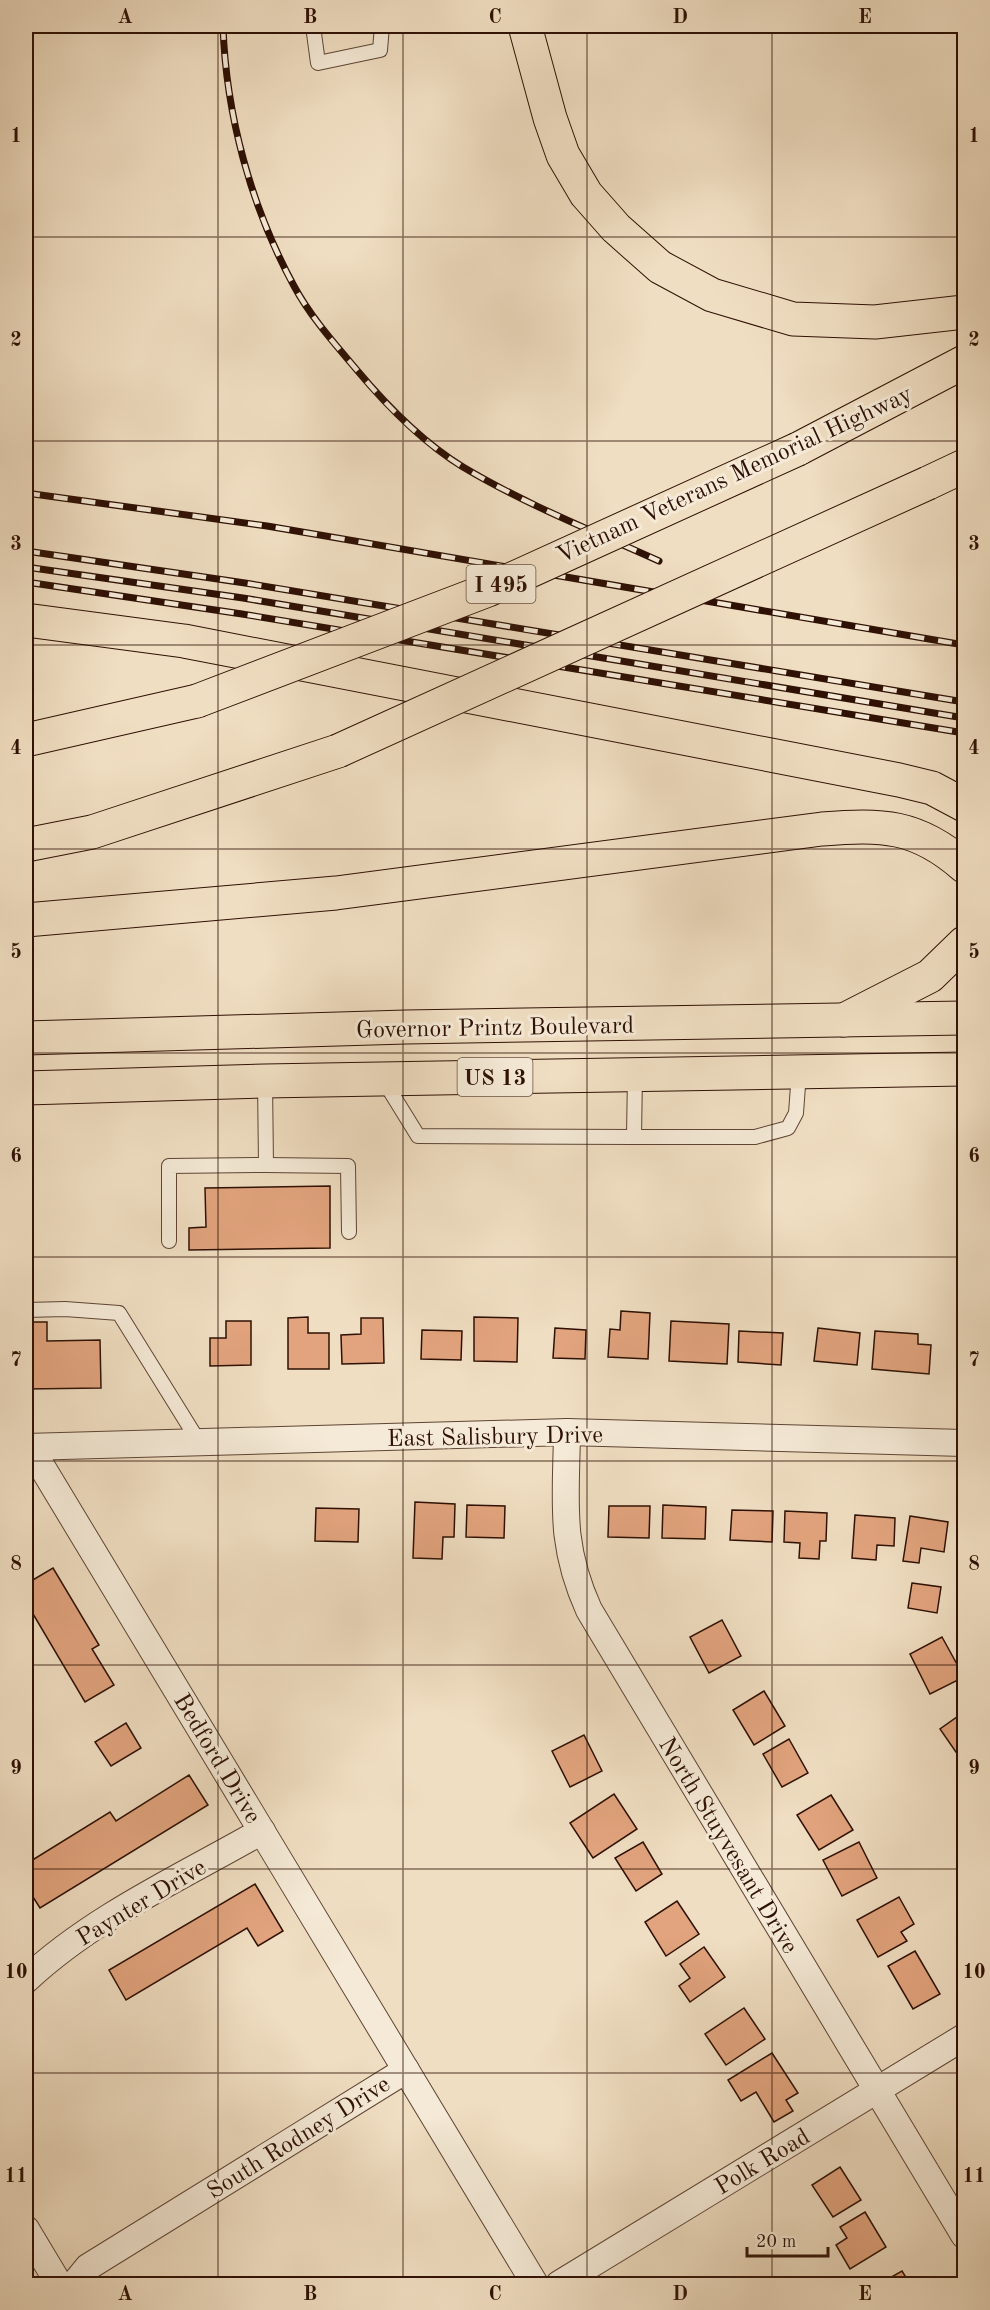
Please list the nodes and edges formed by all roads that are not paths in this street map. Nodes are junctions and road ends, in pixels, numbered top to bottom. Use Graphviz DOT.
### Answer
graph roads {
  1 [pos="313,26"];
  2 [pos="382,26"];
  3 [pos="525,26"];
  4 [pos="964,312"];
  5 [pos="964,363"];
  6 [pos="964,466"];
  7 [pos="26,620"];
  8 [pos="26,740"];
  9 [pos="964,805"];
  10 [pos="26,845"];
  11 [pos="964,866"];
  12 [pos="26,920"];
  13 [pos="964,942"];
  14 [pos="964,1018"];
  15 [pos="844,1020"];
  16 [pos="406,1027"];
  17 [pos="26,1038"];
  18 [pos="964,1069"];
  19 [pos="799,1072"];
  20 [pos="635,1075"];
  21 [pos="382,1079"];
  22 [pos="265,1081"];
  23 [pos="26,1088"];
  24 [pos="634,1137"];
  25 [pos="267,1164"];
  26 [pos="349,1232"];
  27 [pos="168,1240"];
  28 [pos="26,1310"];
  29 [pos="567,1432"];
  30 [pos="199,1442"];
  31 [pos="964,1443"];
  32 [pos="28,1447"];
  33 [pos="262,1831"];
  34 [pos="26,1980"];
  35 [pos="964,2037"];
  36 [pos="406,2070"];
  37 [pos="877,2091"];
  38 [pos="26,2229"];
  39 [pos="964,2235"];
  40 [pos="59,2284"];
  41 [pos="74,2284"];
  42 [pos="535,2284"];
  43 [pos="559,2284"];
  1 -- 2 [label="lane"];
  3 -- 4 [label="main road"];
  5 -- 8 [label="main road, Vietnam Veterans Memorial Highway / I 495, bridge"];
  6 -- 10 [label="main road, bridge"];
  7 -- 9 [label="main road"];
  11 -- 12 [label="main road"];
  13 -- 15 [label="main road"];
  14 -- 15 [label="main road, Governor Printz Boulevard / US 13"];
  15 -- 16 [label="main road, Governor Printz Boulevard / US 13"];
  16 -- 17 [label="main road, Governor Printz Boulevard / US 13"];
  16 -- 21 [label="main road"];
  18 -- 19 [label="main road, Governor Printz Boulevard / US 13"];
  19 -- 20 [label="main road, Governor Printz Boulevard / US 13"];
  19 -- 24 [label="lane"];
  20 -- 21 [label="main road, Governor Printz Boulevard / US 13"];
  20 -- 24 [label="lane"];
  21 -- 22 [label="main road, Governor Printz Boulevard / US 13"];
  21 -- 24 [label="lane"];
  22 -- 23 [label="main road, Governor Printz Boulevard / US 13"];
  22 -- 25 [label="lane"];
  25 -- 26 [label="lane"];
  25 -- 27 [label="lane"];
  28 -- 30 [label="lane"];
  29 -- 30 [label="street, East Salisbury Drive"];
  29 -- 31 [label="street, East Salisbury Drive"];
  29 -- 37 [label="street, North Stuyvesant Drive"];
  30 -- 32 [label="street, East Salisbury Drive"];
  32 -- 33 [label="street, Bedford Drive"];
  33 -- 34 [label="street, Paynter Drive"];
  33 -- 36 [label="street, Bedford Drive"];
  35 -- 37 [label="street, Polk Road"];
  36 -- 41 [label="street, South Rodney Drive"];
  36 -- 42 [label="street, South Rodney Drive"];
  37 -- 39 [label="street, North Stuyvesant Drive"];
  37 -- 43 [label="street, Polk Road"];
  38 -- 40 [label="street"];
}
